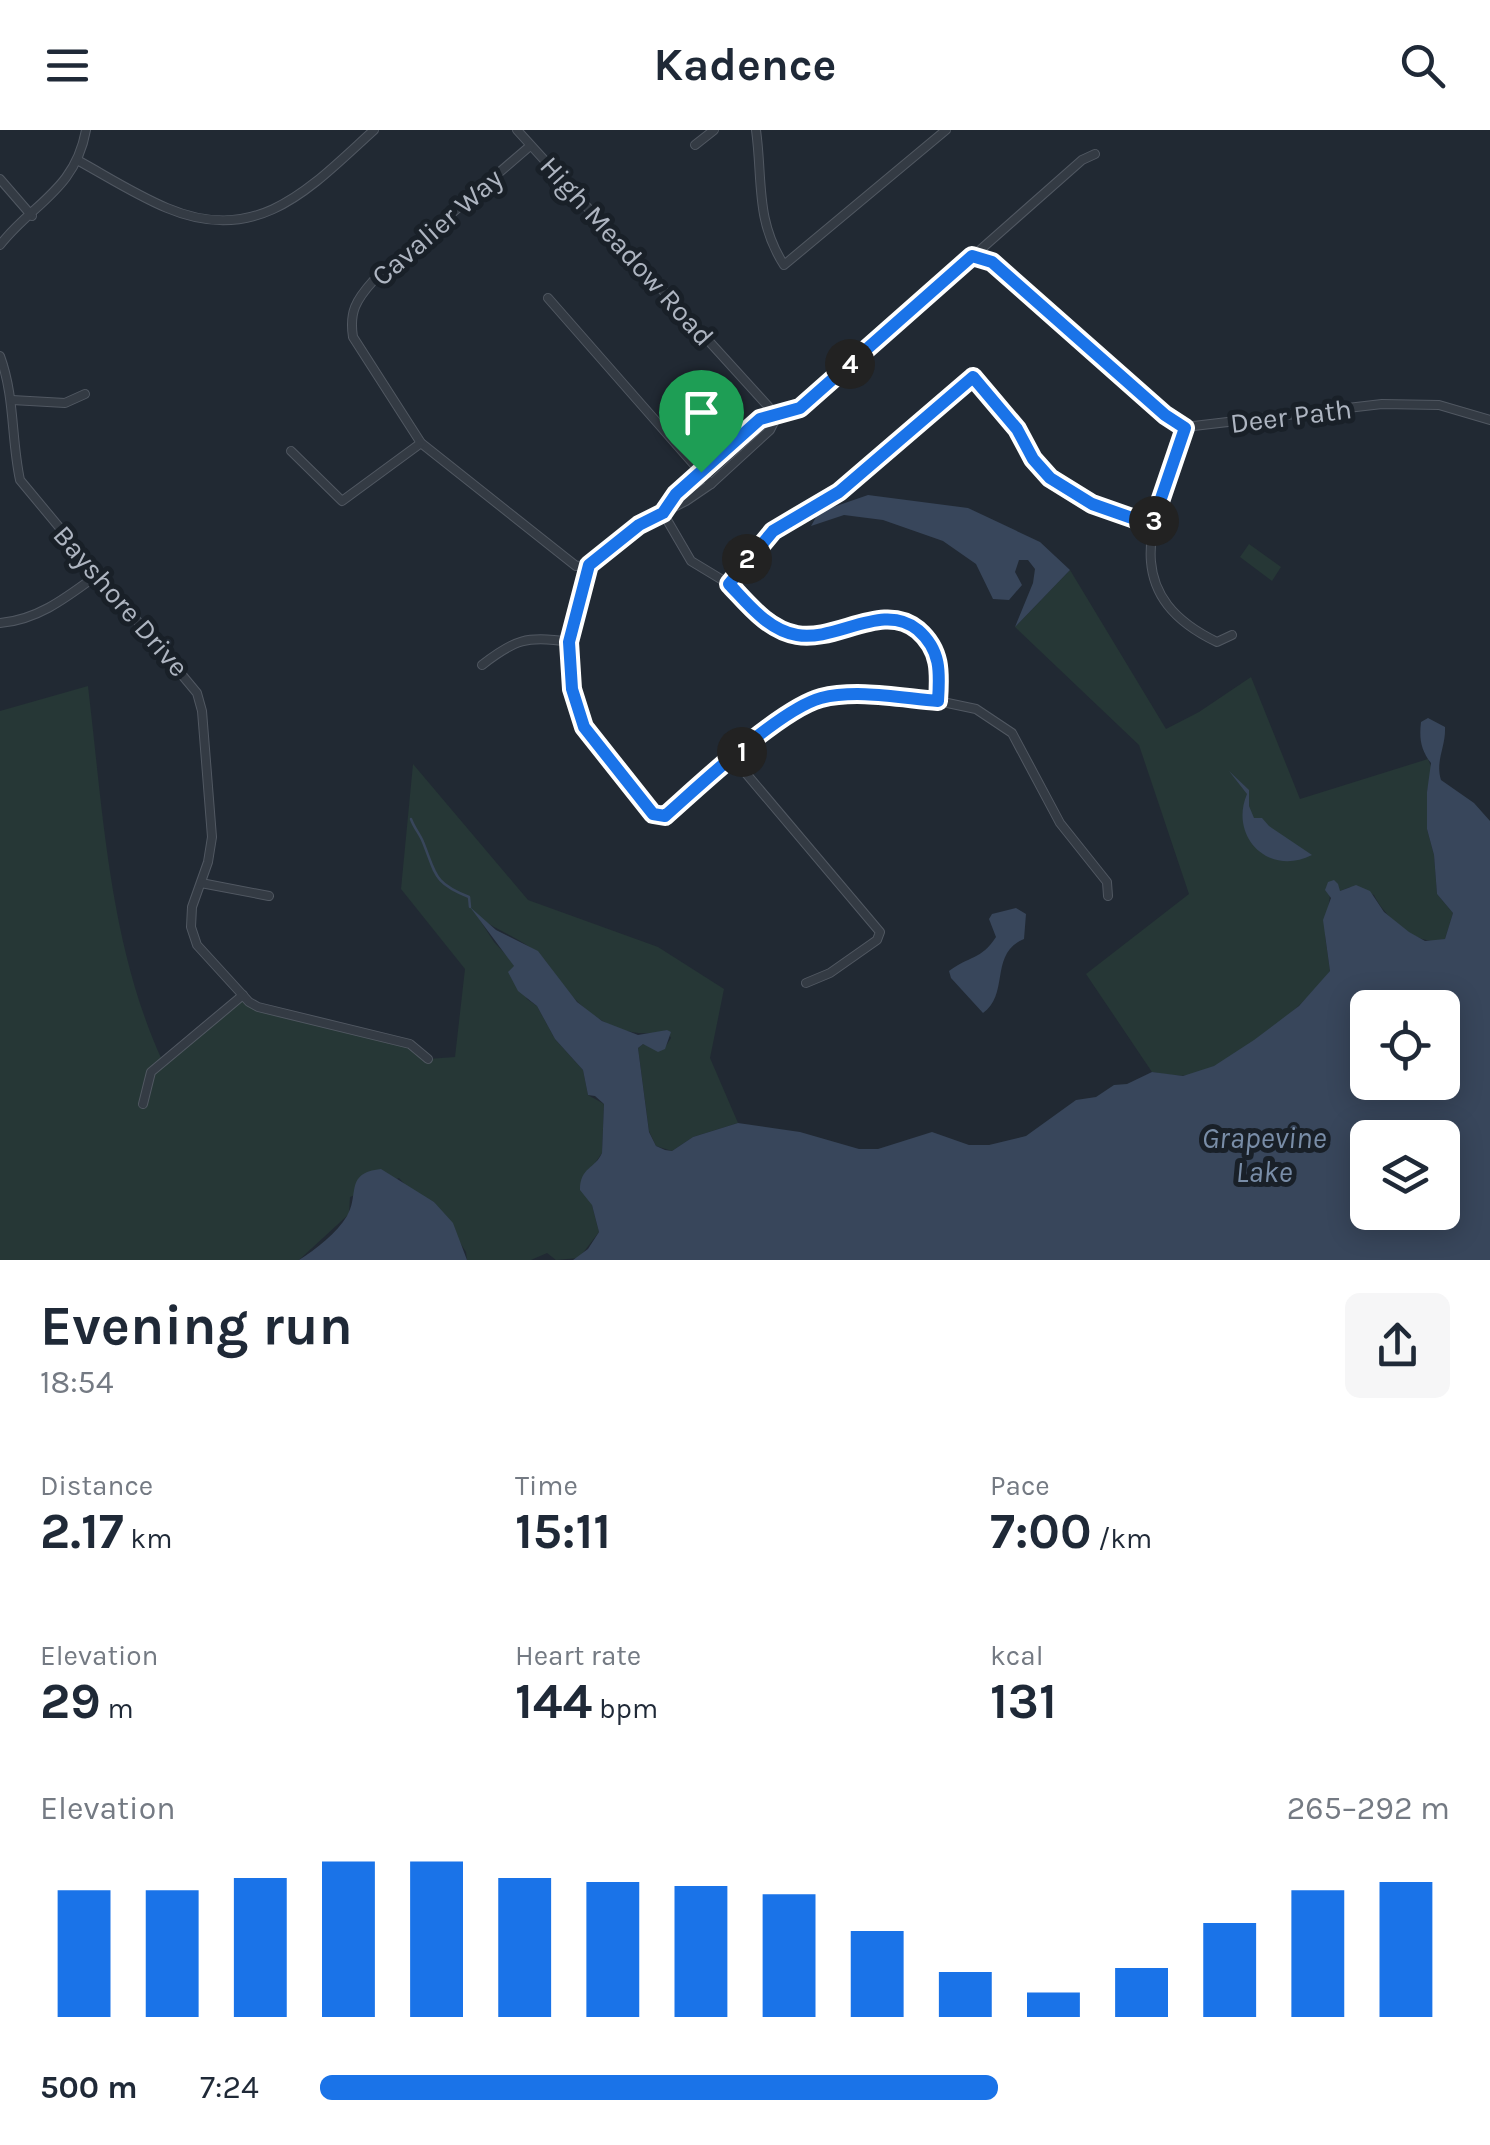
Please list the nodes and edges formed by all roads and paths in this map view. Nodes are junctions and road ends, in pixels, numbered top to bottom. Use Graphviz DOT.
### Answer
graph roads {
  1 [pos="86,130"];
  2 [pos="374,130"];
  3 [pos="517,130"];
  4 [pos="714,130"];
  5 [pos="756,130"];
  6 [pos="946,130"];
  7 [pos="530,146"];
  8 [pos="695,146"];
  9 [pos="1095,154"];
  10 [pos="78,161"];
  11 [pos="0,179"];
  12 [pos="32,216"];
  13 [pos="0,245"];
  14 [pos="972,256"];
  15 [pos="548,298"];
  16 [pos="0,356"];
  17 [pos="86,394"];
  18 [pos="12,400"];
  19 [pos="777,416"];
  20 [pos="1490,420"];
  21 [pos="1185,428"];
  22 [pos="422,443"];
  23 [pos="291,452"];
  24 [pos="701,472"];
  25 [pos="711,484"];
  26 [pos="663,513"];
  27 [pos="1152,525"];
  28 [pos="589,565"];
  29 [pos="97,576"];
  30 [pos="729,584"];
  31 [pos="0,623"];
  32 [pos="1232,635"];
  33 [pos="569,642"];
  34 [pos="482,666"];
  35 [pos="938,701"];
  36 [pos="733,758"];
  37 [pos="201,883"];
  38 [pos="269,896"];
  39 [pos="1108,896"];
  40 [pos="806,983"];
  41 [pos="243,995"];
  42 [pos="428,1059"];
  43 [pos="143,1104"];
  1 -- 10 [label="street"];
  2 -- 10 [label="street"];
  3 -- 7 [label="street, High Meadow Road"];
  4 -- 8 [label="street"];
  5 -- 6 [label="street"];
  7 -- 19 [label="street, High Meadow Road"];
  7 -- 22 [label="street, Cavalier Way"];
  9 -- 14 [label="street"];
  10 -- 12 [label="street"];
  11 -- 12 [label="street"];
  12 -- 13 [label="street"];
  14 -- 19 [label="street"];
  14 -- 21 [label="street"];
  15 -- 24 [label="street"];
  16 -- 18 [label="street, Bayshore Drive"];
  17 -- 18 [label="street"];
  18 -- 29 [label="street, Bayshore Drive"];
  19 -- 24 [label="street"];
  19 -- 25 [label="street"];
  20 -- 21 [label="street, Deer Path"];
  21 -- 27 [label="street"];
  22 -- 23 [label="street"];
  22 -- 28 [label="street, Cavalier Way"];
  24 -- 25 [label="street"];
  24 -- 26 [label="street"];
  25 -- 26 [label="street"];
  26 -- 28 [label="street"];
  26 -- 30 [label="street"];
  27 -- 30 [label="street"];
  27 -- 32 [label="street"];
  28 -- 33 [label="street"];
  29 -- 31 [label="street"];
  29 -- 37 [label="street, Bayshore Drive"];
  30 -- 35 [label="street"];
  33 -- 34 [label="street"];
  33 -- 36 [label="street"];
  35 -- 36 [label="street"];
  35 -- 39 [label="street"];
  36 -- 40 [label="street"];
  37 -- 38 [label="street"];
  37 -- 41 [label="street, Bayshore Drive"];
  41 -- 42 [label="street, Bayshore Drive"];
  41 -- 43 [label="street"];
}
